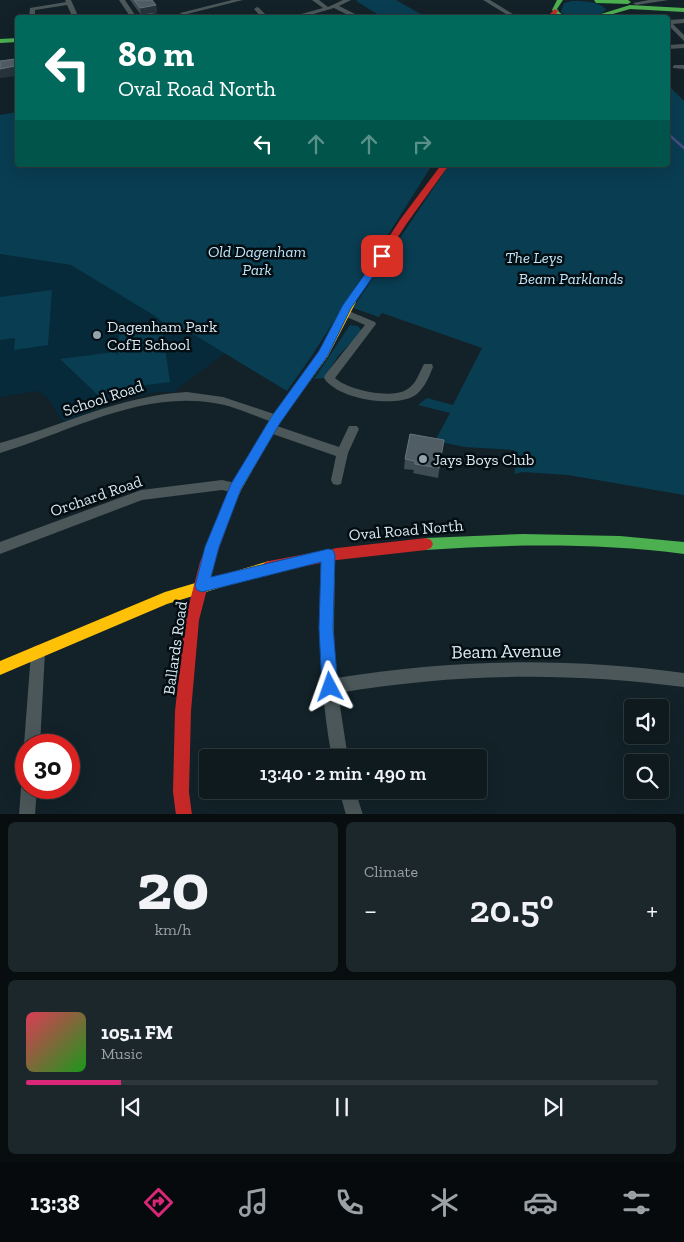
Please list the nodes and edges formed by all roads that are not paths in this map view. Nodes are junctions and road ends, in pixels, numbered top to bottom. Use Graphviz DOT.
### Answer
graph roads {
  1 [pos="122,0"];
  2 [pos="240,0"];
  3 [pos="315,0"];
  4 [pos="348,0"];
  5 [pos="486,0"];
  6 [pos="594,0"];
  7 [pos="69,1"];
  8 [pos="669,4"];
  9 [pos="555,6"];
  10 [pos="336,7"];
  11 [pos="257,9"];
  12 [pos="684,9"];
  13 [pos="328,10"];
  14 [pos="608,12"];
  15 [pos="183,13"];
  16 [pos="32,15"];
  17 [pos="75,15"];
  18 [pos="132,15"];
  19 [pos="263,15"];
  20 [pos="304,15"];
  21 [pos="353,15"];
  22 [pos="511,15"];
  23 [pos="564,15"];
  24 [pos="600,15"];
  25 [pos="684,21"];
  26 [pos="670,22"];
  27 [pos="670,24"];
  28 [pos="684,39"];
  29 [pos="0,40"];
  30 [pos="15,40"];
  31 [pos="670,46"];
  32 [pos="684,46"];
  33 [pos="675,67"];
  34 [pos="684,67"];
  35 [pos="443,167"];
  36 [pos="344,312"];
  37 [pos="428,367"];
  38 [pos="273,424"];
  39 [pos="353,429"];
  40 [pos="0,448"];
  41 [pos="342,453"];
  42 [pos="337,480"];
  43 [pos="236,488"];
  44 [pos="0,548"];
  45 [pos="684,548"];
  46 [pos="328,555"];
  47 [pos="202,586"];
  48 [pos="38,652"];
  49 [pos="0,668"];
  50 [pos="684,680"];
  51 [pos="330,687"];
  52 [pos="33,734"];
  53 [pos="339,749"];
  54 [pos="28,799"];
  55 [pos="351,799"];
  56 [pos="27,814"];
  57 [pos="184,814"];
  58 [pos="355,814"];
  1 -- 18 [label="street"];
  2 -- 15 [label="street"];
  3 -- 13 [label="street"];
  4 -- 10 [label="street"];
  5 -- 22 [label="street"];
  6 -- 8 [label="main road"];
  6 -- 14 [label="main road"];
  7 -- 16 [label="street"];
  7 -- 17 [label="street"];
  8 -- 12 [label="main road"];
  8 -- 14 [label="main road"];
  9 -- 23 [label="main road"];
  10 -- 13 [label="street"];
  10 -- 21 [label="street"];
  11 -- 19 [label="street"];
  13 -- 20 [label="street"];
  14 -- 24 [label="main road"];
  25 -- 26 [label="street"];
  27 -- 28 [label="street"];
  29 -- 30 [label="main road"];
  31 -- 32 [label="street"];
  33 -- 34 [label="street"];
  35 -- 36 [label="main road, Ballards Road"];
  36 -- 37 [label="street"];
  36 -- 38 [label="main road, Ballards Road"];
  38 -- 40 [label="street, School Road"];
  38 -- 41 [label="street, School Road"];
  38 -- 43 [label="main road, Ballards Road"];
  39 -- 41 [label="street"];
  41 -- 42 [label="street"];
  43 -- 44 [label="street, Orchard Road"];
  43 -- 47 [label="main road, Ballards Road"];
  45 -- 46 [label="main road, Oval Road North"];
  46 -- 47 [label="main road, Oval Road North"];
  46 -- 51 [label="street"];
  47 -- 48 [label="main road, Oval Road North"];
  47 -- 57 [label="main road, Ballards Road"];
  48 -- 49 [label="main road, Oval Road North"];
  48 -- 52 [label="street"];
  50 -- 51 [label="street, Beam Avenue"];
  51 -- 53 [label="street"];
  54 -- 56 [label="street"];
  55 -- 58 [label="street"];
}
